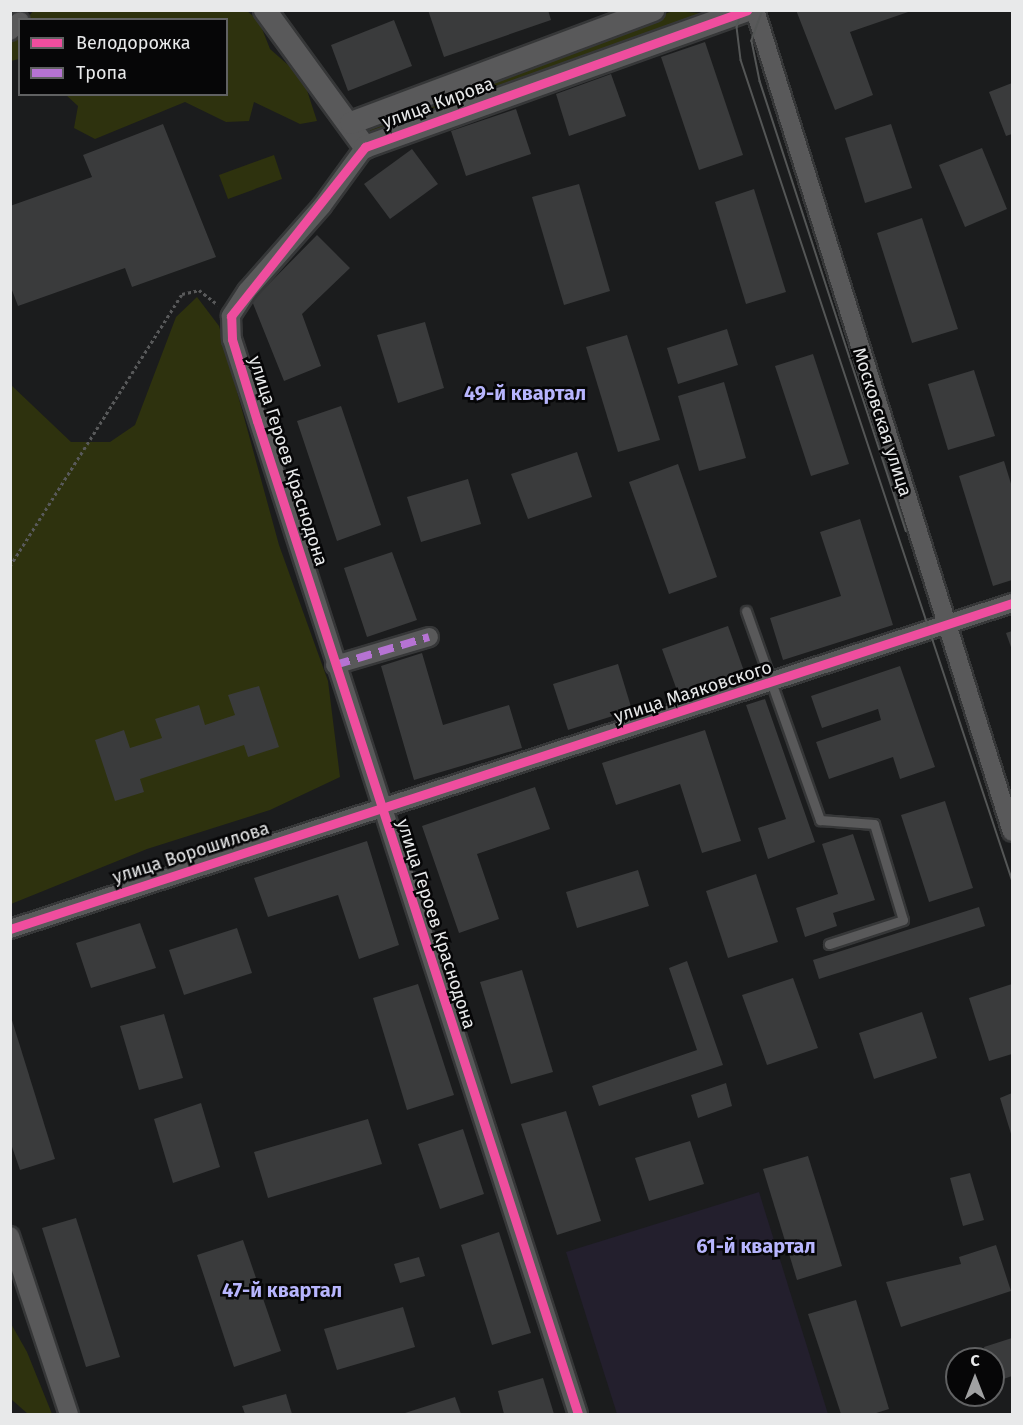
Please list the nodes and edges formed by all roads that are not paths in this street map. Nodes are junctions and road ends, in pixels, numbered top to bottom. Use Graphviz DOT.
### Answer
graph roads {
  1 [pos="265,10"];
  2 [pos="654,10"];
  3 [pos="747,10"];
  4 [pos="755,10"];
  5 [pos="351,123"];
  6 [pos="365,147"];
  7 [pos="232,339"];
  8 [pos="1012,603"];
  9 [pos="746,611"];
  10 [pos="947,626"];
  11 [pos="429,636"];
  12 [pos="335,664"];
  13 [pos="771,684"];
  14 [pos="382,809"];
  15 [pos="1012,832"];
  16 [pos="10,929"];
  17 [pos="829,944"];
  18 [pos="10,1236"];
  19 [pos="69,1414"];
  20 [pos="578,1414"];
  1 -- 5 [label="street"];
  2 -- 5 [label="street, улица Кирова"];
  3 -- 6 [label="street, улица Кирова"];
  4 -- 10 [label="street, Московская улица"];
  5 -- 6 [label="street"];
  6 -- 7 [label="street, улица Кирова"];
  7 -- 12 [label="street, улица Героев Краснодона"];
  8 -- 10 [label="street, улица Маяковского"];
  9 -- 13 [label="lane"];
  10 -- 13 [label="street, улица Маяковского"];
  10 -- 15 [label="street, Московская улица"];
  11 -- 12 [label="street"];
  12 -- 14 [label="street, улица Героев Краснодона"];
  13 -- 14 [label="street, улица Маяковского"];
  13 -- 17 [label="lane"];
  14 -- 16 [label="street, улица Ворошилова"];
  14 -- 20 [label="street, улица Героев Краснодона"];
  18 -- 19 [label="street"];
}
